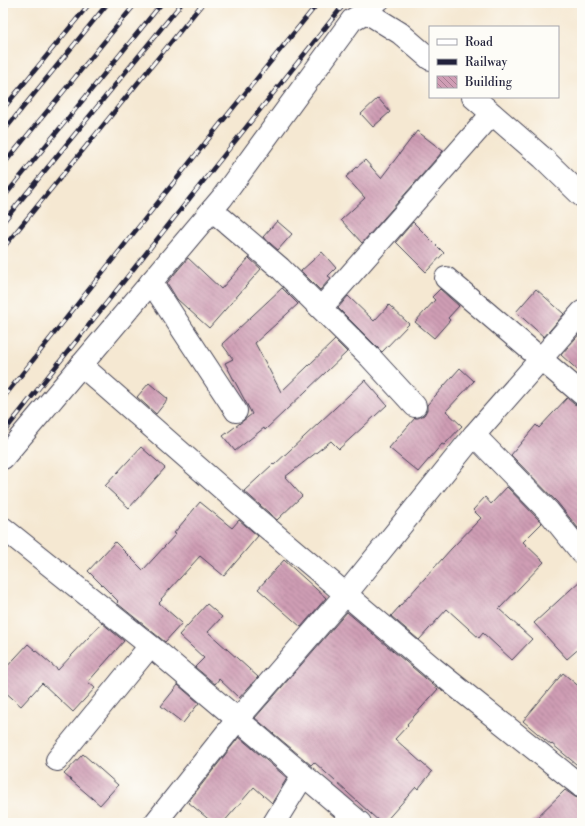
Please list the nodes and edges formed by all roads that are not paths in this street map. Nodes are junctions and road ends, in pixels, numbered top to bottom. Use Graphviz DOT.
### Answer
graph roads {
  1 [pos="374,7"];
  2 [pos="429,59"];
  3 [pos="474,98"];
  4 [pos="492,114"];
  5 [pos="582,196"];
  6 [pos="212,210"];
  7 [pos="446,278"];
  8 [pos="151,282"];
  9 [pos="321,308"];
  10 [pos="582,312"];
  11 [pos="541,359"];
  12 [pos="81,365"];
  13 [pos="582,394"];
  14 [pos="415,406"];
  15 [pos="236,411"];
  16 [pos="474,435"];
  17 [pos="3,458"];
  18 [pos="3,528"];
  19 [pos="582,553"];
  20 [pos="346,594"];
  21 [pos="150,646"];
  22 [pos="237,720"];
  23 [pos="57,760"];
  24 [pos="303,776"];
  25 [pos="582,787"];
  26 [pos="155,823"];
  27 [pos="274,823"];
  28 [pos="360,823"];
  1 -- 2 [label="street"];
  1 -- 6 [label="street"];
  3 -- 4 [label="street"];
  4 -- 5 [label="street"];
  4 -- 9 [label="street"];
  6 -- 8 [label="street"];
  6 -- 9 [label="street"];
  7 -- 11 [label="street"];
  8 -- 12 [label="street"];
  8 -- 15 [label="street"];
  9 -- 14 [label="street"];
  10 -- 11 [label="street"];
  11 -- 13 [label="street"];
  11 -- 16 [label="street"];
  12 -- 17 [label="street"];
  12 -- 20 [label="street"];
  16 -- 19 [label="street"];
  16 -- 20 [label="street"];
  18 -- 21 [label="street"];
  20 -- 22 [label="street"];
  20 -- 25 [label="street"];
  21 -- 22 [label="street"];
  21 -- 23 [label="street"];
  22 -- 24 [label="street"];
  22 -- 26 [label="street"];
  24 -- 27 [label="street"];
  24 -- 28 [label="street"];
}
